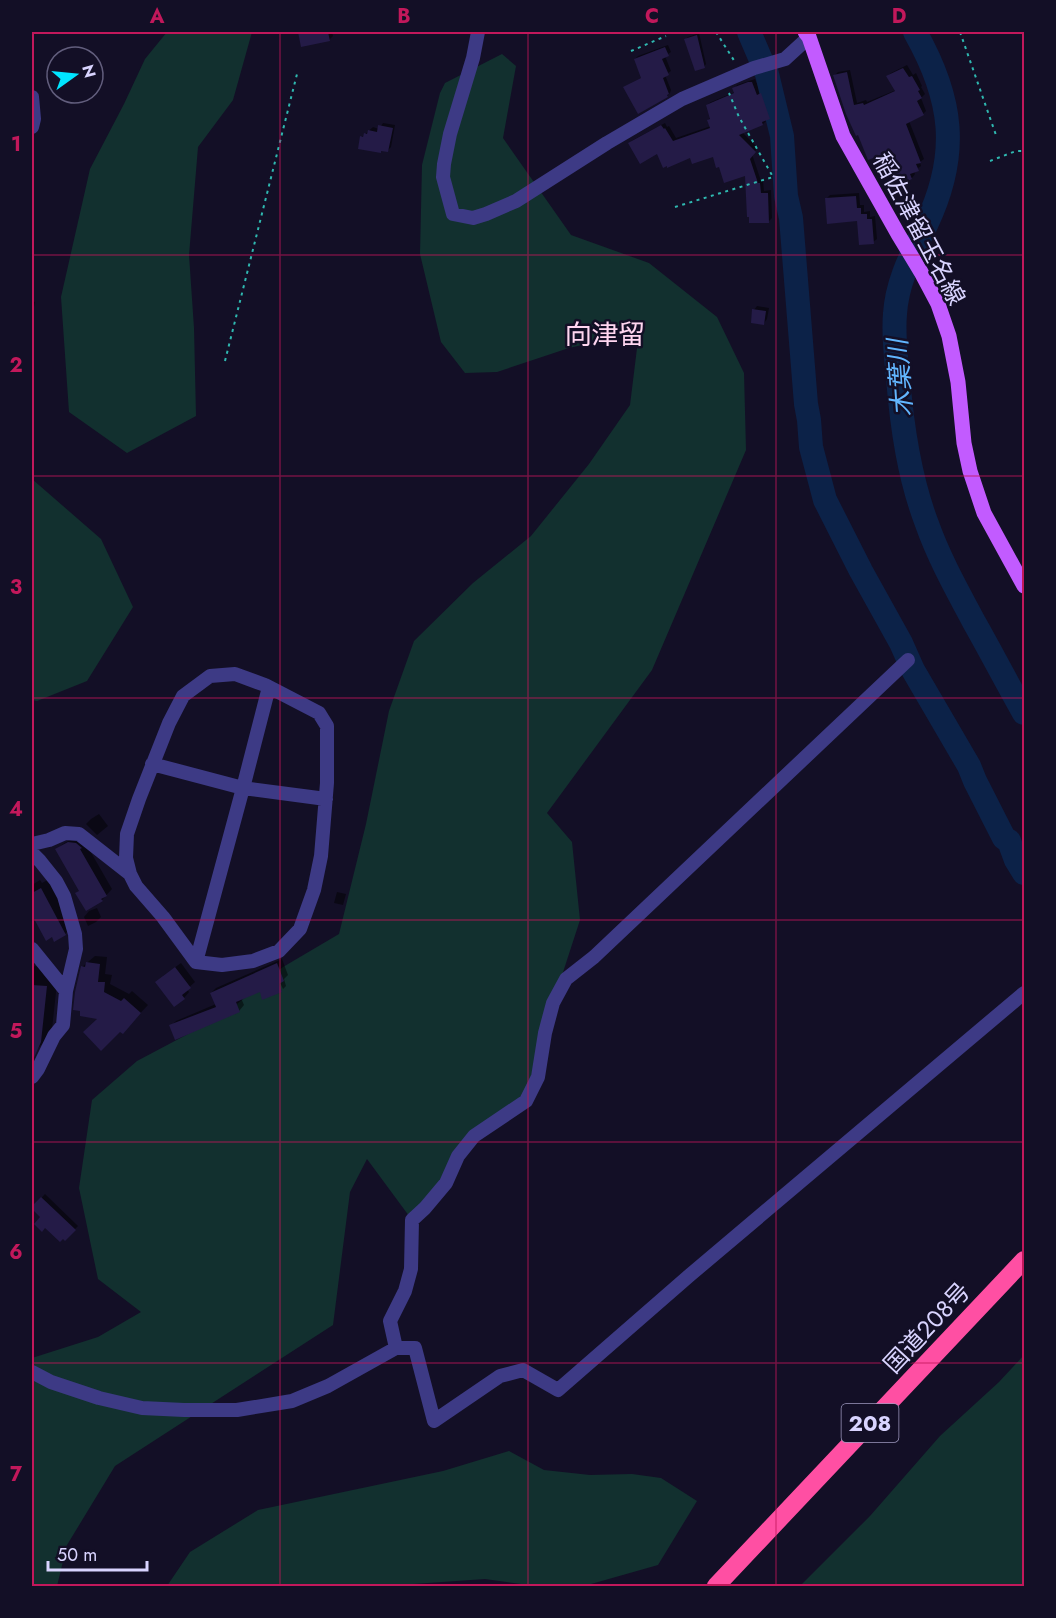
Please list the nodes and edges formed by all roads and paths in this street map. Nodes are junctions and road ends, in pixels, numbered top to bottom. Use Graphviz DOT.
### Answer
graph roads {
  1 [pos="478,32"];
  2 [pos="716,32"];
  3 [pos="960,32"];
  4 [pos="807,34"];
  5 [pos="666,36"];
  6 [pos="631,51"];
  7 [pos="747,69"];
  8 [pos="297,74"];
  9 [pos="727,87"];
  10 [pos="32,97"];
  11 [pos="32,127"];
  12 [pos="997,138"];
  13 [pos="1024,151"];
  14 [pos="990,161"];
  15 [pos="675,207"];
  16 [pos="225,361"];
  17 [pos="1024,586"];
  18 [pos="908,660"];
  19 [pos="269,687"];
  20 [pos="153,764"];
  21 [pos="243,788"];
  22 [pos="326,799"];
  23 [pos="32,844"];
  24 [pos="32,853"];
  25 [pos="130,874"];
  26 [pos="32,949"];
  27 [pos="196,962"];
  28 [pos="66,991"];
  29 [pos="1024,993"];
  30 [pos="34,1072"];
  31 [pos="1024,1260"];
  32 [pos="396,1348"];
  33 [pos="32,1372"];
  34 [pos="716,1587"];
  1 -- 7 [label="street"];
  2 -- 7 [label="path"];
  3 -- 12 [label="path"];
  4 -- 7 [label="street"];
  4 -- 17 [label="main road, 稲佐津留玉名線"];
  5 -- 6 [label="path"];
  8 -- 16 [label="path"];
  9 -- 15 [label="path"];
  10 -- 11 [label="street"];
  13 -- 14 [label="path"];
  18 -- 32 [label="street"];
  19 -- 20 [label="street"];
  19 -- 21 [label="street"];
  19 -- 22 [label="street"];
  20 -- 21 [label="street"];
  20 -- 25 [label="street"];
  21 -- 22 [label="street"];
  21 -- 27 [label="street"];
  22 -- 27 [label="street"];
  23 -- 25 [label="street"];
  24 -- 28 [label="street"];
  25 -- 27 [label="street"];
  26 -- 28 [label="street"];
  28 -- 30 [label="street"];
  29 -- 32 [label="street"];
  31 -- 34 [label="highway, 国道208号 / 208"];
  32 -- 33 [label="street"];
}
